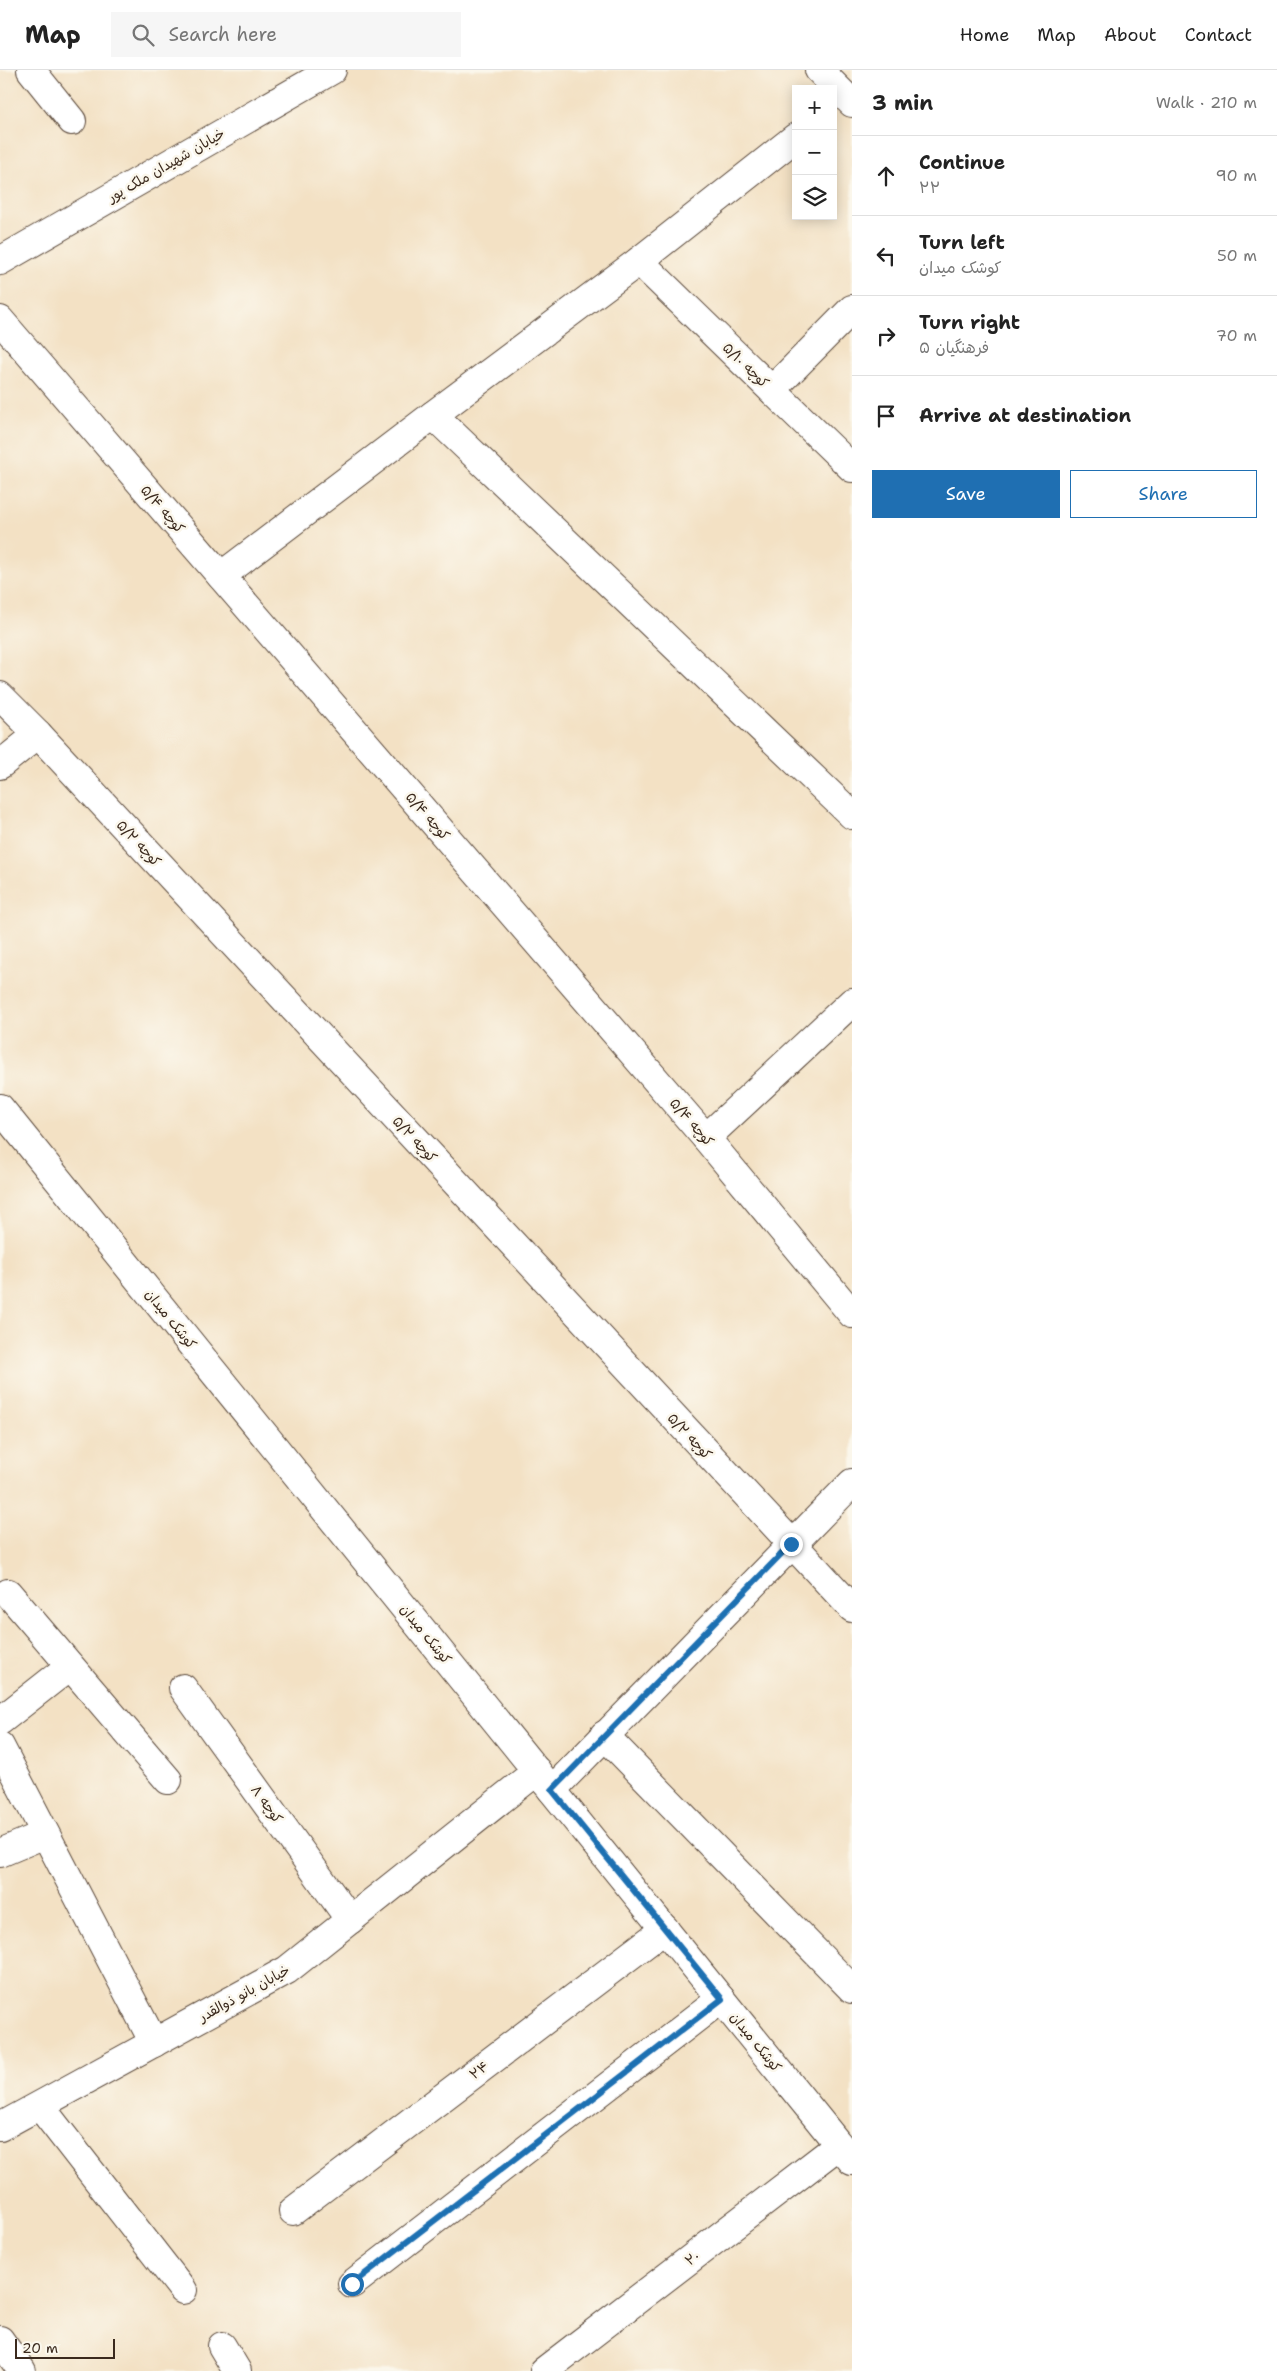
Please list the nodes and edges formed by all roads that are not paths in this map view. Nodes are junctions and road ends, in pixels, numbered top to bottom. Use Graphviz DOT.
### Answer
graph roads {
  1 [pos="31,70"];
  2 [pos="818,70"];
  3 [pos="325,72"];
  4 [pos="844,102"];
  5 [pos="72,121"];
  6 [pos="792,140"];
  7 [pos="0,261"];
  8 [pos="639,261"];
  9 [pos="852,310"];
  10 [pos="0,320"];
  11 [pos="772,390"];
  12 [pos="433,414"];
  13 [pos="852,468"];
  14 [pos="221,576"];
  15 [pos="0,696"];
  16 [pos="38,734"];
  17 [pos="0,765"];
  18 [pos="852,815"];
  19 [pos="852,1002"];
  20 [pos="0,1108"];
  21 [pos="706,1138"];
  22 [pos="852,1314"];
  23 [pos="852,1482"];
  24 [pos="791,1544"];
  25 [pos="8,1593"];
  26 [pos="852,1608"];
  27 [pos="70,1666"];
  28 [pos="183,1688"];
  29 [pos="0,1721"];
  30 [pos="604,1735"];
  31 [pos="0,1746"];
  32 [pos="168,1780"];
  33 [pos="544,1781"];
  34 [pos="46,1834"];
  35 [pos="0,1853"];
  36 [pos="350,1920"];
  37 [pos="665,1929"];
  38 [pos="852,1989"];
  39 [pos="722,1999"];
  40 [pos="154,2043"];
  41 [pos="40,2106"];
  42 [pos="0,2128"];
  43 [pos="846,2153"];
  44 [pos="293,2211"];
  45 [pos="352,2284"];
  46 [pos="183,2290"];
  47 [pos="0,2340"];
  48 [pos="222,2346"];
  49 [pos="22,2371"];
  50 [pos="236,2371"];
  51 [pos="544,2371"];
  1 -- 5 [label="street"];
  2 -- 4 [label="street"];
  3 -- 7 [label="street, خیابان شهیدان ملک پور"];
  6 -- 8 [label="street"];
  8 -- 11 [label="street, کوچه ۵/۱۰"];
  8 -- 12 [label="street"];
  9 -- 11 [label="street"];
  10 -- 14 [label="street, کوچه ۵/۴"];
  11 -- 13 [label="street, کوچه ۵/۱۰"];
  12 -- 14 [label="street"];
  12 -- 18 [label="street"];
  14 -- 21 [label="street, کوچه ۵/۴"];
  15 -- 16 [label="street, کوچه ۵/۲"];
  16 -- 17 [label="street"];
  16 -- 24 [label="street, کوچه ۵/۲"];
  19 -- 21 [label="street"];
  20 -- 33 [label="street, کوشک میدان"];
  21 -- 22 [label="street, کوچه ۵/۴"];
  23 -- 24 [label="street, خیابان بانو ذوالقدر"];
  24 -- 26 [label="street, کوچه ۵/۲"];
  24 -- 30 [label="street, خیابان بانو ذوالقدر"];
  25 -- 27 [label="street"];
  27 -- 29 [label="street"];
  27 -- 32 [label="street"];
  28 -- 36 [label="street, کوچه ۸"];
  30 -- 33 [label="street, خیابان بانو ذوالقدر"];
  30 -- 38 [label="street"];
  31 -- 34 [label="street"];
  33 -- 36 [label="street, خیابان بانو ذوالقدر"];
  33 -- 37 [label="street, کوشک میدان"];
  34 -- 35 [label="street"];
  34 -- 40 [label="street"];
  36 -- 40 [label="street, خیابان بانو ذوالقدر"];
  37 -- 39 [label="street, کوشک میدان"];
  37 -- 44 [label="street, ۲۴"];
  39 -- 43 [label="street, کوشک میدان"];
  39 -- 45 [label="street"];
  40 -- 41 [label="street, خیابان بانو ذوالقدر"];
  41 -- 42 [label="street, خیابان بانو ذوالقدر"];
  41 -- 46 [label="street"];
  43 -- 51 [label="street, ۲۰"];
  47 -- 49 [label="street"];
  48 -- 50 [label="street"];
}
